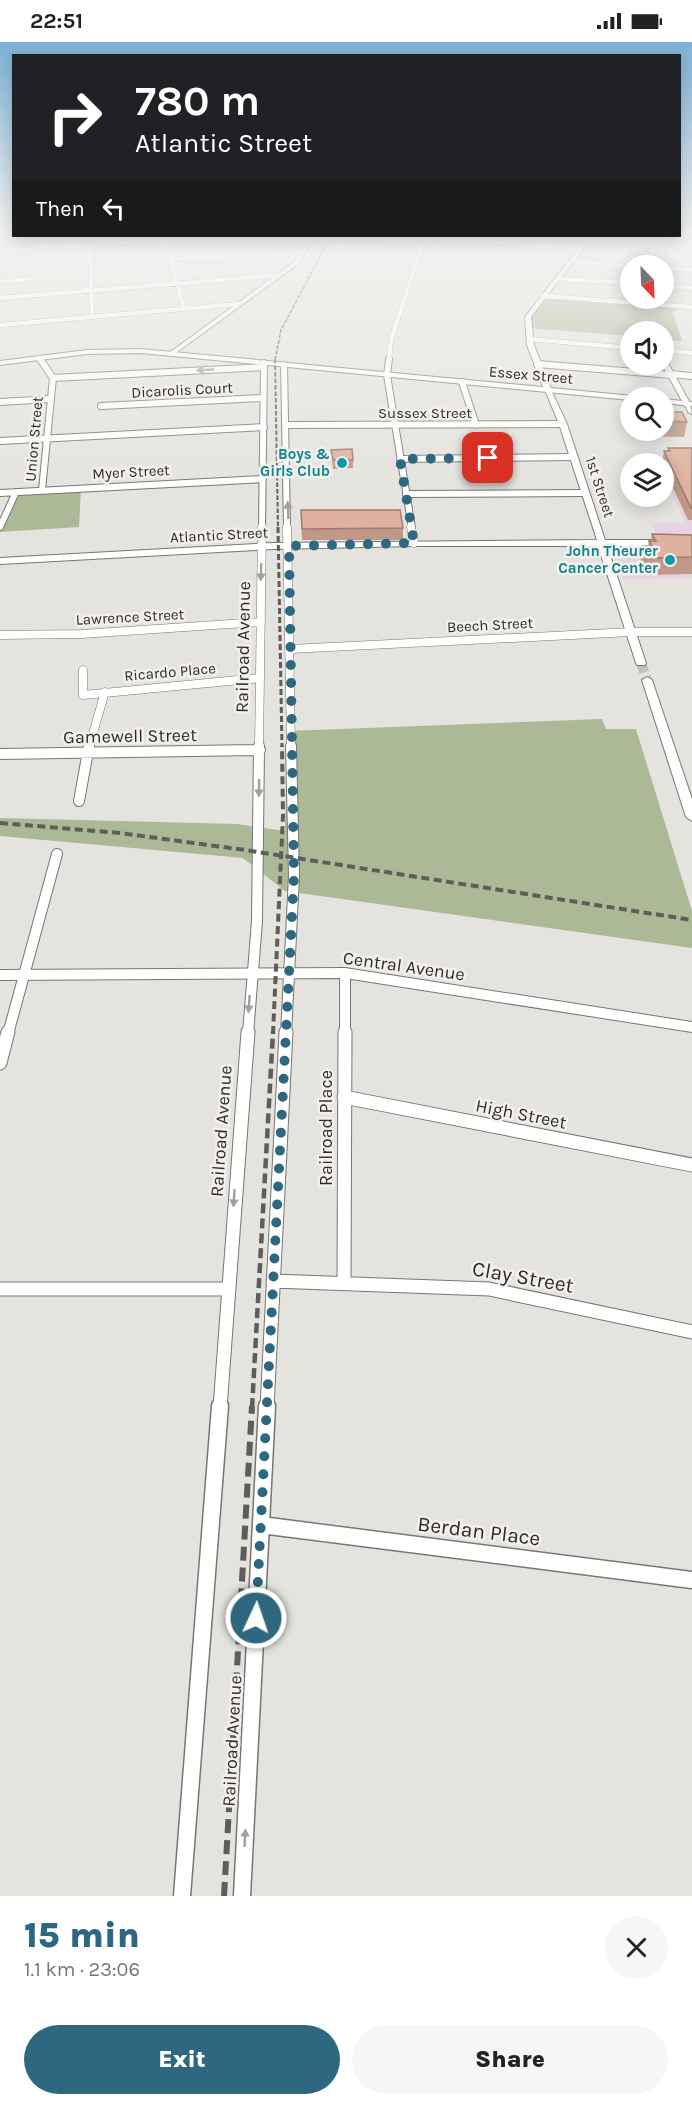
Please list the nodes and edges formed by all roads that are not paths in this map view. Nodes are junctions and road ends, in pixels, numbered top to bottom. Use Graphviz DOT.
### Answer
graph roads {
  1 [pos="86,318"];
  2 [pos="220,318"];
  3 [pos="398,318"];
  4 [pos="528,318"];
  5 [pos="0,325"];
  6 [pos="531,339"];
  7 [pos="620,347"];
  8 [pos="674,351"];
  9 [pos="692,353"];
  10 [pos="171,354"];
  11 [pos="39,358"];
  12 [pos="0,363"];
  13 [pos="537,364"];
  14 [pos="264,365"];
  15 [pos="284,365"];
  16 [pos="620,371"];
  17 [pos="387,375"];
  18 [pos="672,375"];
  19 [pos="542,376"];
  20 [pos="692,376"];
  21 [pos="53,378"];
  22 [pos="462,382"];
  23 [pos="502,386"];
  24 [pos="548,390"];
  25 [pos="620,397"];
  26 [pos="263,398"];
  27 [pos="51,399"];
  28 [pos="0,402"];
  29 [pos="674,402"];
  30 [pos="690,404"];
  31 [pos="102,406"];
  32 [pos="692,412"];
  33 [pos="563,424"];
  34 [pos="286,425"];
  35 [pos="395,425"];
  36 [pos="476,425"];
  37 [pos="264,427"];
  38 [pos="48,438"];
  39 [pos="0,441"];
  40 [pos="574,457"];
  41 [pos="400,459"];
  42 [pos="263,479"];
  43 [pos="42,490"];
  44 [pos="16,492"];
  45 [pos="0,493"];
  46 [pos="586,493"];
  47 [pos="406,494"];
  48 [pos="0,527"];
  49 [pos="414,543"];
  50 [pos="692,543"];
  51 [pos="603,544"];
  52 [pos="262,546"];
  53 [pos="289,546"];
  54 [pos="0,561"];
  55 [pos="261,622"];
  56 [pos="631,632"];
  57 [pos="692,632"];
  58 [pos="0,634"];
  59 [pos="290,649"];
  60 [pos="640,663"];
  61 [pos="83,670"];
  62 [pos="260,678"];
  63 [pos="647,680"];
  64 [pos="105,692"];
  65 [pos="260,750"];
  66 [pos="87,753"];
  67 [pos="0,754"];
  68 [pos="79,801"];
  69 [pos="692,817"];
  70 [pos="57,854"];
  71 [pos="345,974"];
  72 [pos="0,975"];
  73 [pos="25,975"];
  74 [pos="252,975"];
  75 [pos="289,975"];
  76 [pos="692,1027"];
  77 [pos="0,1063"];
  78 [pos="344,1097"];
  79 [pos="692,1166"];
  80 [pos="273,1281"];
  81 [pos="344,1283"];
  82 [pos="0,1289"];
  83 [pos="227,1289"];
  84 [pos="692,1332"];
  85 [pos="261,1525"];
  86 [pos="692,1580"];
  87 [pos="182,1896"];
  88 [pos="242,1896"];
  1 -- 5 [label="street"];
  2 -- 10 [label="street"];
  3 -- 17 [label="street"];
  4 -- 6 [label="main road"];
  6 -- 7 [label="street"];
  6 -- 13 [label="main road"];
  8 -- 9 [label="street"];
  10 -- 11 [label="main road, Essex Street"];
  10 -- 14 [label="main road, Essex Street"];
  11 -- 12 [label="main road, Essex Street"];
  11 -- 21 [label="street, Union Street"];
  13 -- 16 [label="street"];
  13 -- 19 [label="main road"];
  14 -- 15 [label="main road, Essex Street"];
  14 -- 21 [label="street, one-way"];
  14 -- 26 [label="street, Railroad Avenue"];
  15 -- 17 [label="main road, Essex Street"];
  15 -- 34 [label="street, Railroad Avenue"];
  17 -- 22 [label="main road, Essex Street"];
  17 -- 35 [label="street"];
  18 -- 20 [label="street"];
  18 -- 30 [label="street"];
  19 -- 23 [label="main road"];
  19 -- 24 [label="main road"];
  21 -- 27 [label="street, Union Street"];
  22 -- 23 [label="main road, Essex Street"];
  22 -- 36 [label="street"];
  23 -- 24 [label="main road, Essex Street"];
  24 -- 25 [label="main road, Essex Street"];
  24 -- 33 [label="street, 1st Street"];
  26 -- 31 [label="street, Dicarolis Court"];
  26 -- 37 [label="street, Railroad Avenue"];
  27 -- 28 [label="street"];
  27 -- 38 [label="street, Union Street"];
  29 -- 30 [label="main road"];
  30 -- 32 [label="street"];
  33 -- 36 [label="street, Sussex Street"];
  33 -- 40 [label="street, 1st Street"];
  34 -- 35 [label="street, Sussex Street"];
  53 -- 34 [label="street, Railroad Avenue, one-way"];
  35 -- 36 [label="street, Sussex Street"];
  35 -- 41 [label="street"];
  37 -- 38 [label="street"];
  37 -- 42 [label="street, Railroad Avenue"];
  38 -- 39 [label="street"];
  38 -- 43 [label="street, Union Street"];
  40 -- 41 [label="street"];
  40 -- 46 [label="street, 1st Street"];
  41 -- 47 [label="street"];
  42 -- 43 [label="street, Myer Street"];
  42 -- 52 [label="street, Railroad Avenue"];
  43 -- 44 [label="street, Myer Street"];
  44 -- 45 [label="street, Myer Street"];
  44 -- 48 [label="street, Union Street"];
  46 -- 47 [label="street"];
  46 -- 51 [label="street, 1st Street"];
  47 -- 49 [label="street"];
  49 -- 51 [label="street, Atlantic Street"];
  49 -- 53 [label="street, Atlantic Street"];
  50 -- 51 [label="street, Atlantic Street"];
  51 -- 56 [label="street, 1st Street"];
  52 -- 53 [label="street, Atlantic Street"];
  52 -- 54 [label="street, Atlantic Street"];
  52 -- 55 [label="street, Railroad Avenue, one-way"];
  53 -- 59 [label="street, Railroad Avenue"];
  55 -- 58 [label="street, Lawrence Street"];
  55 -- 62 [label="street, Railroad Avenue"];
  56 -- 57 [label="street, Beech Street"];
  56 -- 59 [label="street, Beech Street"];
  56 -- 60 [label="street, 1st Street"];
  59 -- 75 [label="street, Railroad Avenue"];
  61 -- 64 [label="street, Ricardo Place"];
  62 -- 64 [label="street, Ricardo Place"];
  62 -- 65 [label="street, Railroad Avenue"];
  63 -- 69 [label="street"];
  64 -- 66 [label="street"];
  65 -- 66 [label="street, Gamewell Street"];
  65 -- 74 [label="street, Railroad Avenue, one-way"];
  66 -- 67 [label="street, Gamewell Street"];
  66 -- 68 [label="street"];
  70 -- 73 [label="street"];
  71 -- 75 [label="street, Central Avenue"];
  71 -- 76 [label="street, Central Avenue"];
  71 -- 78 [label="street, Railroad Place"];
  72 -- 73 [label="street, Central Avenue"];
  73 -- 74 [label="street, Central Avenue"];
  73 -- 77 [label="street"];
  74 -- 75 [label="street, Central Avenue"];
  74 -- 83 [label="street, Railroad Avenue, one-way"];
  75 -- 80 [label="street, Railroad Avenue"];
  78 -- 79 [label="street, High Street"];
  78 -- 81 [label="street, Railroad Place"];
  80 -- 81 [label="street, Clay Street"];
  80 -- 85 [label="street, Railroad Avenue"];
  81 -- 84 [label="street, Clay Street"];
  82 -- 83 [label="street"];
  83 -- 87 [label="street, Railroad Avenue"];
  85 -- 86 [label="street, Berdan Place"];
  88 -- 85 [label="street, Railroad Avenue, one-way"];
}
